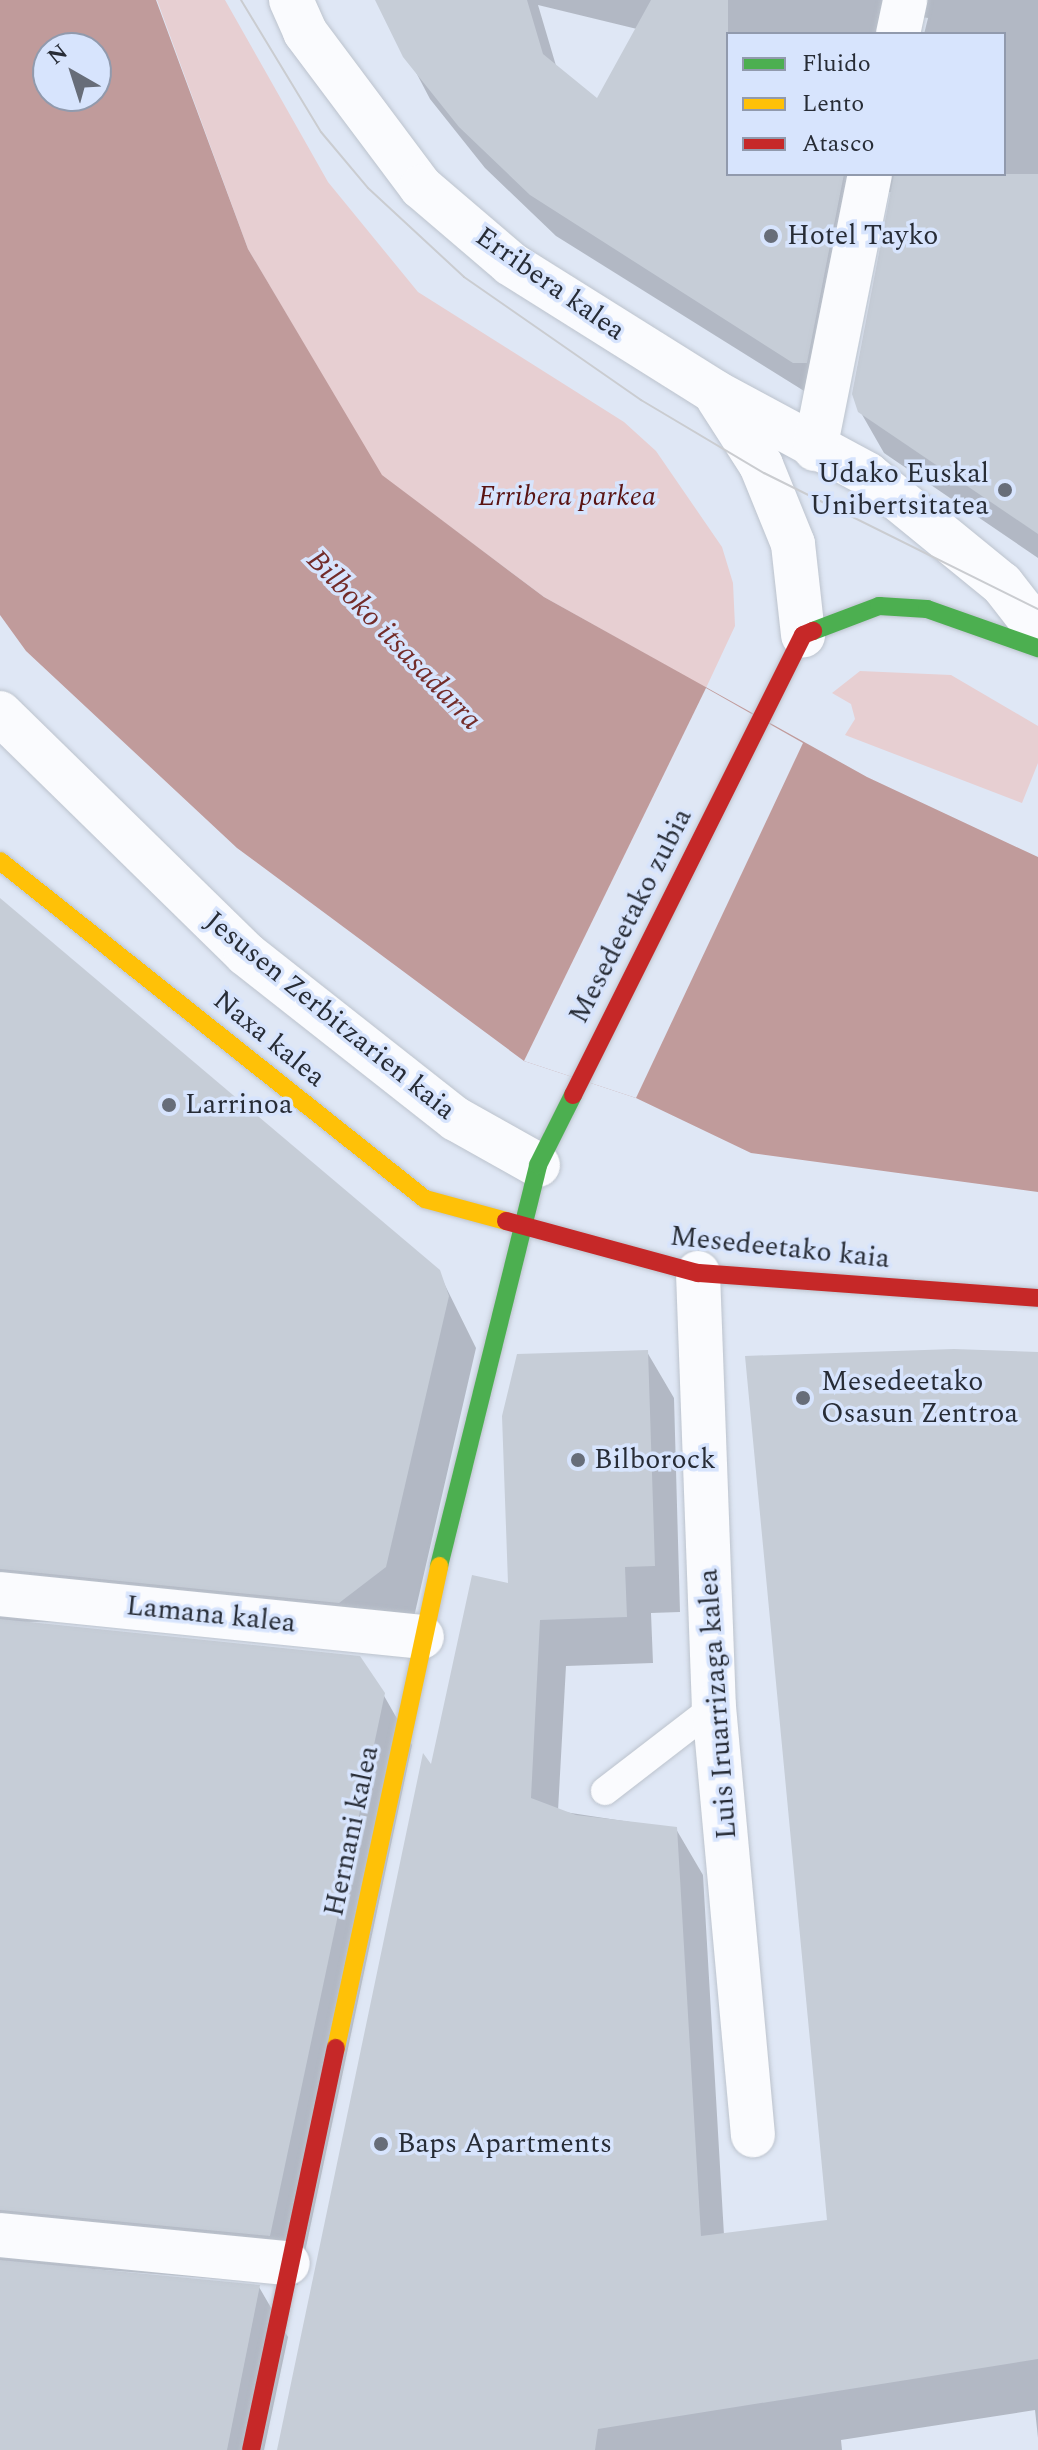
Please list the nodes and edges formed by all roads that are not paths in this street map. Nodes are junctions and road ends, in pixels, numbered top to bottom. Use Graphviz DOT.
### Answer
graph roads {
  1 [pos="291,0"];
  2 [pos="905,0"];
  3 [pos="898,32"];
  4 [pos="870,176"];
  5 [pos="715,392"];
  6 [pos="815,449"];
  7 [pos="1038,630"];
  8 [pos="803,635"];
  9 [pos="1038,648"];
  10 [pos="0,713"];
  11 [pos="0,861"];
  12 [pos="538,1165"];
  13 [pos="520,1226"];
  14 [pos="698,1273"];
  15 [pos="1038,1298"];
  16 [pos="0,1594"];
  17 [pos="422,1637"];
  18 [pos="714,1707"];
  19 [pos="605,1791"];
  20 [pos="753,2135"];
  21 [pos="0,2235"];
  22 [pos="288,2263"];
  23 [pos="251,2450"];
  1 -- 5 [label="street, Erribera kalea"];
  2 -- 3 [label="street"];
  4 -- 6 [label="street"];
  5 -- 6 [label="street, Erribera kalea"];
  5 -- 8 [label="street, Erribera kalea"];
  6 -- 7 [label="street, Erribera kalea"];
  8 -- 9 [label="street"];
  8 -- 12 [label="street, Mesedeetako zubia"];
  10 -- 12 [label="street, Jesusen Zerbitzarien kaia"];
  11 -- 13 [label="street, Naxa kalea"];
  12 -- 13 [label="street, Mesedeetako zubia"];
  13 -- 14 [label="street, Mesedeetako kaia"];
  13 -- 17 [label="street, Hernani kalea"];
  14 -- 15 [label="street, Mesedeetako kaia"];
  14 -- 18 [label="street, Luis Iruarrizaga kalea"];
  16 -- 17 [label="street, Lamana kalea"];
  17 -- 22 [label="street, Hernani kalea"];
  18 -- 19 [label="lane"];
  18 -- 20 [label="street, Luis Iruarrizaga kalea"];
  21 -- 22 [label="street"];
  22 -- 23 [label="street, Hernani kalea"];
}
